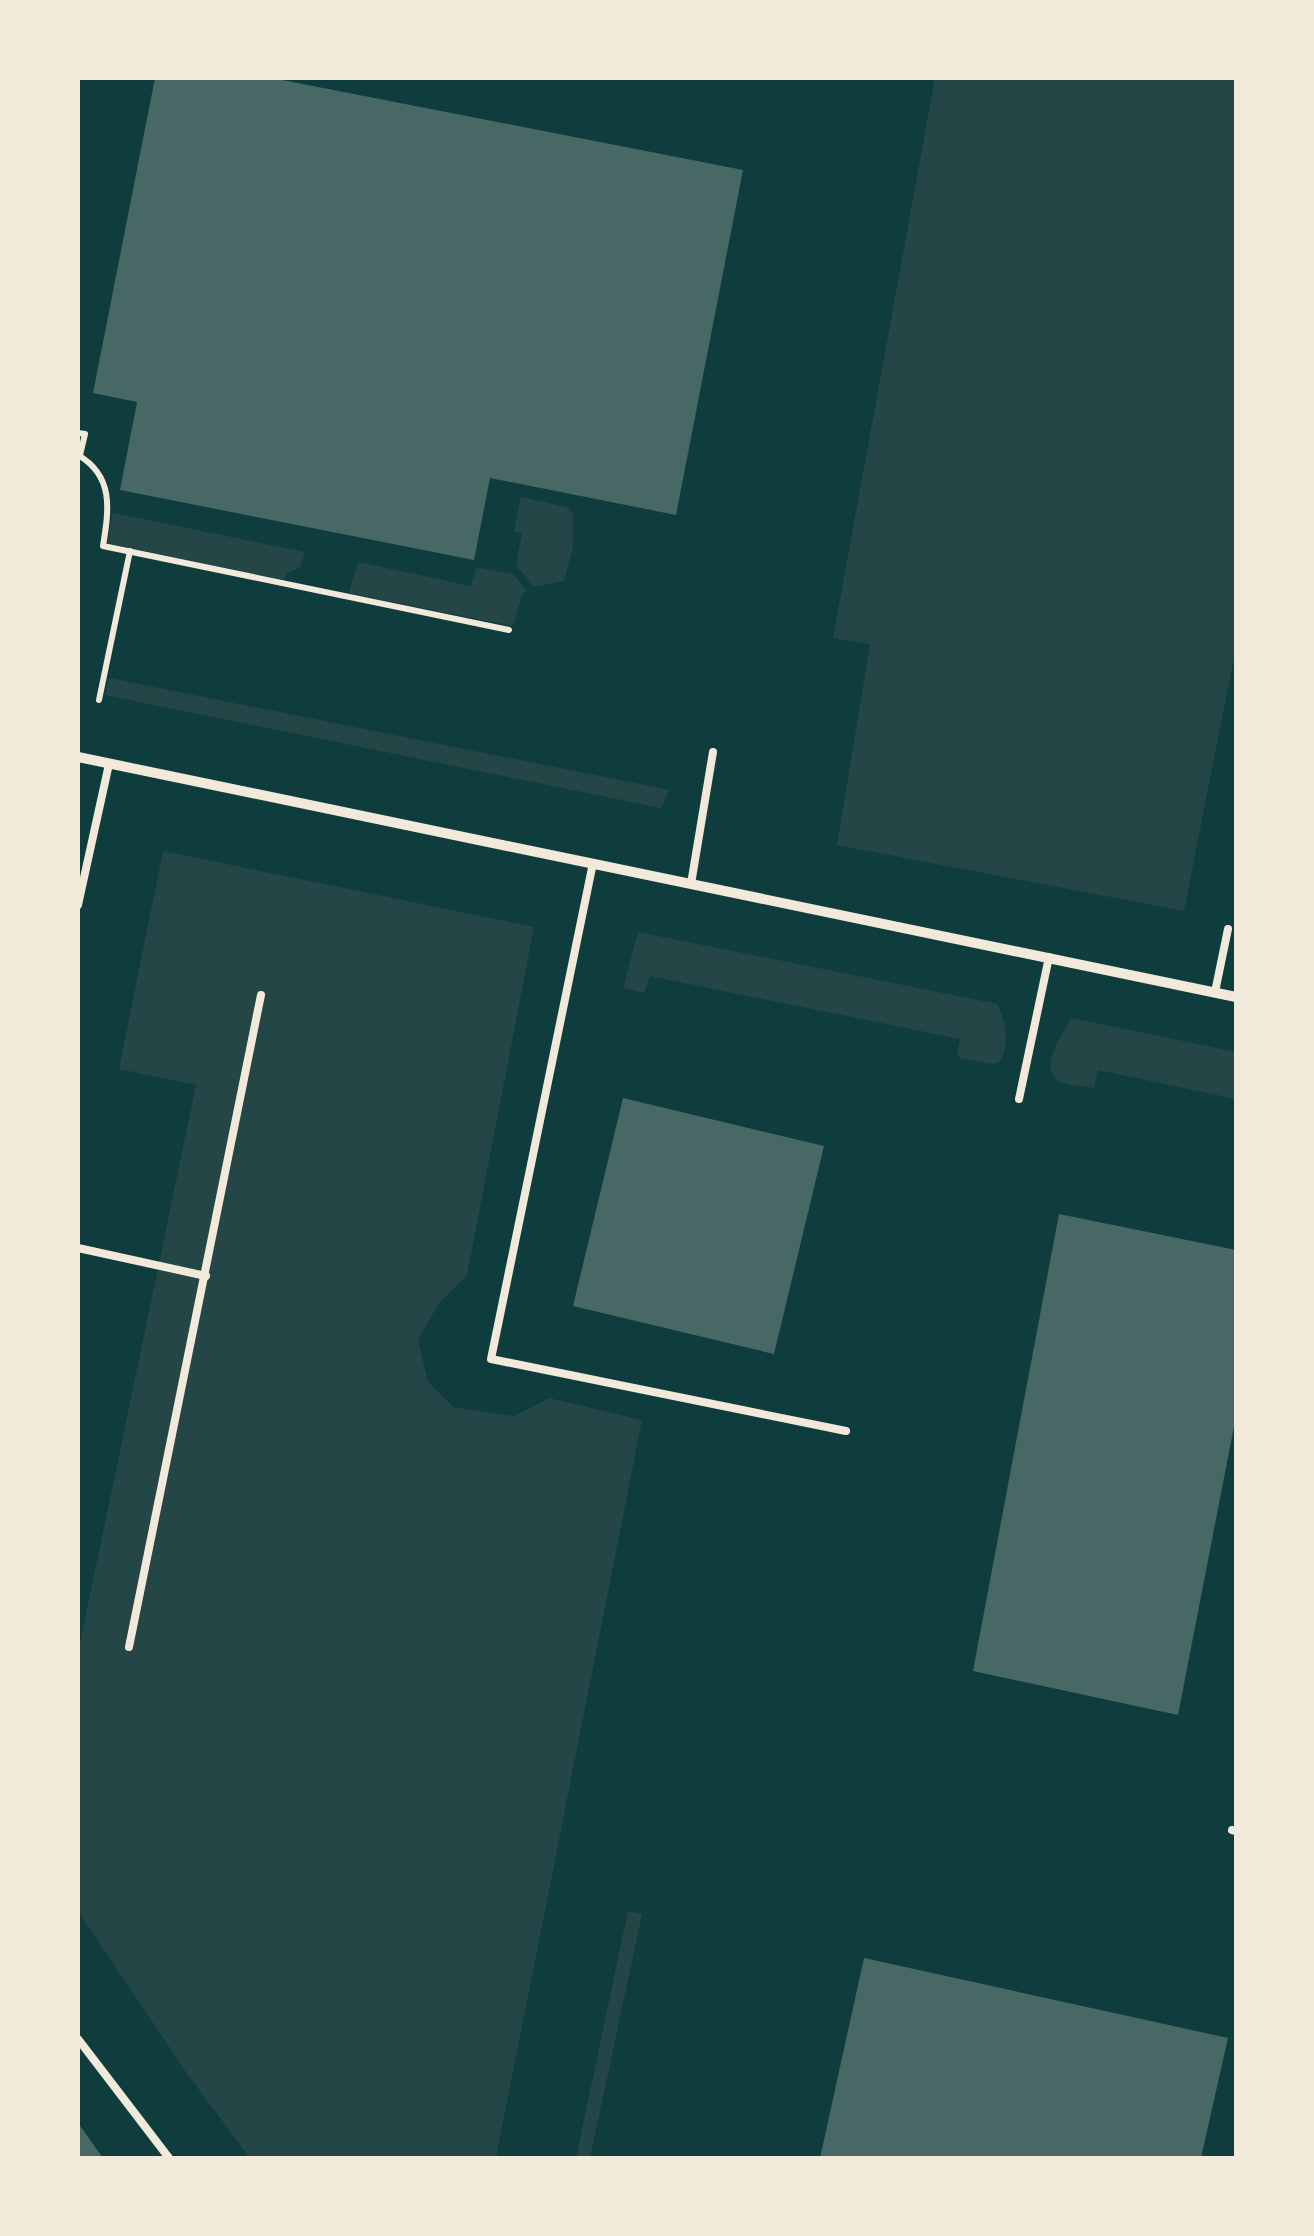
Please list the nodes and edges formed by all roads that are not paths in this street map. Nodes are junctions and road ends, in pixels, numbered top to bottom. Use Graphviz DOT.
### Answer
graph roads {
  1 [pos="713,752"];
  2 [pos="78,757"];
  3 [pos="109,764"];
  4 [pos="593,864"];
  5 [pos="691,884"];
  6 [pos="79,888"];
  7 [pos="78,905"];
  8 [pos="1228,929"];
  9 [pos="1049,957"];
  10 [pos="1215,992"];
  11 [pos="262,996"];
  12 [pos="1236,996"];
  13 [pos="1019,1099"];
  14 [pos="78,1248"];
  15 [pos="206,1276"];
  16 [pos="846,1432"];
  17 [pos="130,1648"];
  18 [pos="78,2040"];
  19 [pos="169,2158"];
  1 -- 5 [label="lane"];
  2 -- 3 [label="street"];
  3 -- 4 [label="street"];
  3 -- 6 [label="lane"];
  4 -- 5 [label="street"];
  4 -- 16 [label="lane"];
  5 -- 9 [label="street"];
  6 -- 7 [label="lane"];
  8 -- 10 [label="lane"];
  9 -- 10 [label="street"];
  9 -- 13 [label="lane"];
  10 -- 12 [label="street"];
  11 -- 15 [label="lane"];
  14 -- 15 [label="lane"];
  15 -- 17 [label="lane"];
  18 -- 19 [label="lane"];
}
